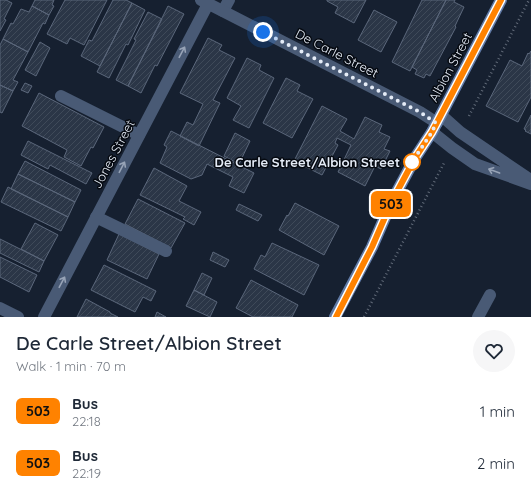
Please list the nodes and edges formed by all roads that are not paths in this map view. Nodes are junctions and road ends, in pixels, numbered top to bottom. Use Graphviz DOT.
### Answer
graph roads {
  1 [pos="229,0"];
  2 [pos="501,0"];
  3 [pos="205,2"];
  4 [pos="223,11"];
  5 [pos="61,96"];
  6 [pos="436,123"];
  7 [pos="139,135"];
  8 [pos="531,180"];
  9 [pos="531,184"];
  10 [pos="96,217"];
  11 [pos="166,251"];
  12 [pos="490,295"];
  13 [pos="0,308"];
  14 [pos="18,317"];
  15 [pos="44,317"];
  16 [pos="336,317"];
  17 [pos="478,317"];
  1 -- 4 [label="street"];
  2 -- 6 [label="street, Albion Street"];
  3 -- 4 [label="street, De Carle Street"];
  7 -- 3 [label="street, Jones Street, one-way"];
  4 -- 6 [label="street, De Carle Street"];
  5 -- 7 [label="street"];
  6 -- 8 [label="street, De Carle Street"];
  9 -- 6 [label="street, De Carle Street, one-way"];
  6 -- 16 [label="street, Albion Street"];
  10 -- 7 [label="street, Jones Street, one-way"];
  10 -- 11 [label="street"];
  15 -- 10 [label="street, Jones Street, one-way"];
  12 -- 17 [label="street"];
  13 -- 14 [label="street"];
}
